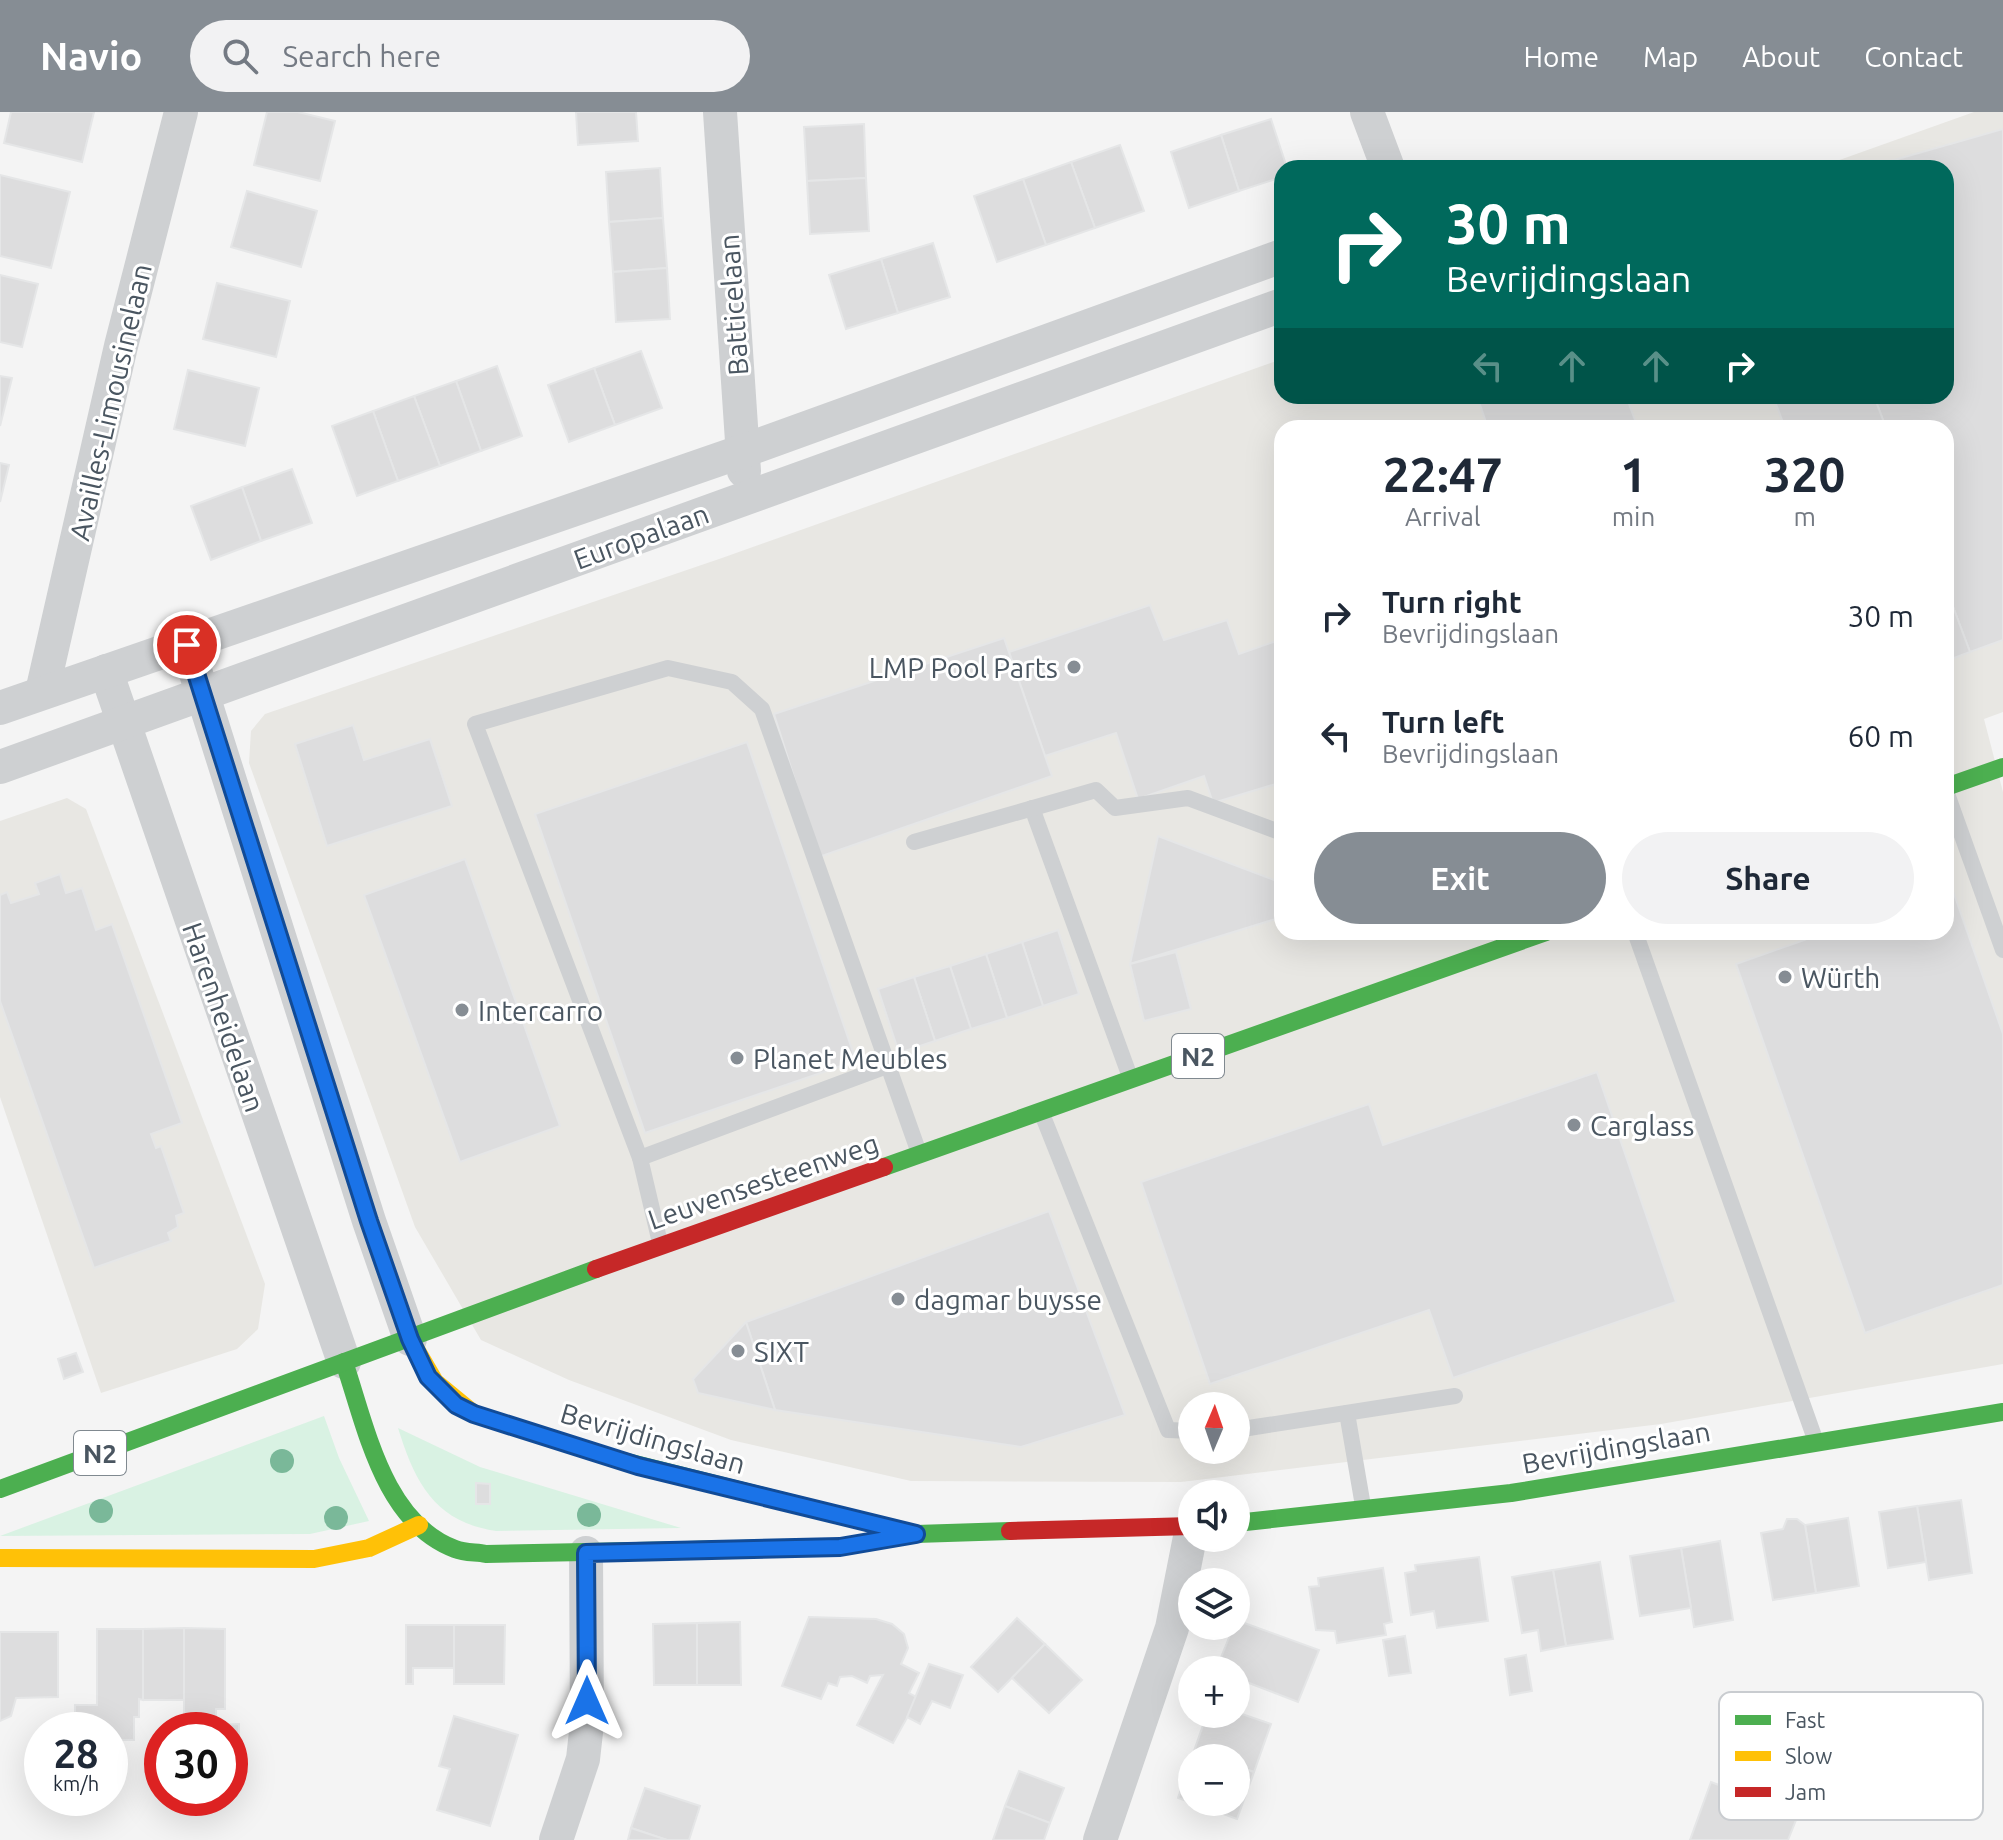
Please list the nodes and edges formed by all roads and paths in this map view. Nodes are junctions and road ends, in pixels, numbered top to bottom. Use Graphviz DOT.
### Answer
graph roads {
  1 [pos="181,112"];
  2 [pos="720,112"];
  3 [pos="1367,112"];
  4 [pos="1385,160"];
  5 [pos="1274,259"];
  6 [pos="1274,308"];
  7 [pos="743,451"];
  8 [pos="745,499"];
  9 [pos="187,645"];
  10 [pos="106,671"];
  11 [pos="42,692"];
  12 [pos="202,694"];
  13 [pos="0,708"];
  14 [pos="124,724"];
  15 [pos="0,767"];
  16 [pos="2003,767"];
  17 [pos="1954,786"];
  18 [pos="1032,808"];
  19 [pos="1954,812"];
  20 [pos="1274,830"];
  21 [pos="914,842"];
  22 [pos="1524,940"];
  23 [pos="1638,940"];
  24 [pos="2003,950"];
  25 [pos="887,1066"];
  26 [pos="1131,1080"];
  27 [pos="1041,1112"];
  28 [pos="920,1156"];
  29 [pos="640,1158"];
  30 [pos="661,1245"];
  31 [pos="410,1339"];
  32 [pos="344,1362"];
  33 [pos="1455,1396"];
  34 [pos="2003,1412"];
  35 [pos="1347,1413"];
  36 [pos="1250,1428"];
  37 [pos="1178,1430"];
  38 [pos="1816,1442"];
  39 [pos="0,1489"];
  40 [pos="1364,1511"];
  41 [pos="1250,1522"];
  42 [pos="419,1525"];
  43 [pos="1178,1527"];
  44 [pos="916,1534"];
  45 [pos="1187,1552"];
  46 [pos="586,1553"];
  47 [pos="0,1558"];
  48 [pos="556,1840"];
  49 [pos="1100,1840"];
  1 -- 11 [label="street, Availles-Limousinelaan"];
  2 -- 7 [label="street, Batticelaan"];
  3 -- 4 [label="street"];
  5 -- 7 [label="street, Europalaan"];
  6 -- 8 [label="street, Europalaan"];
  7 -- 8 [label="street, Batticelaan"];
  7 -- 9 [label="street, Europalaan"];
  8 -- 12 [label="street, Europalaan"];
  9 -- 10 [label="street, Europalaan"];
  9 -- 12 [label="street"];
  10 -- 11 [label="street, Europalaan"];
  10 -- 14 [label="street, Harenheidelaan"];
  11 -- 13 [label="street, Europalaan"];
  12 -- 14 [label="street, Europalaan"];
  12 -- 31 [label="street"];
  14 -- 15 [label="street, Europalaan"];
  14 -- 32 [label="street, Harenheidelaan"];
  16 -- 17 [label="street"];
  18 -- 20 [label="lane"];
  18 -- 21 [label="lane"];
  18 -- 26 [label="lane"];
  19 -- 24 [label="lane"];
  22 -- 26 [label="street, Leuvensesteenweg / N2"];
  23 -- 38 [label="lane"];
  25 -- 28 [label="lane"];
  25 -- 29 [label="lane"];
  25 -- 29 [label="lane"];
  26 -- 27 [label="street, Leuvensesteenweg / N2"];
  27 -- 28 [label="street, Leuvensesteenweg / N2"];
  27 -- 37 [label="lane"];
  28 -- 30 [label="street, Leuvensesteenweg / N2"];
  29 -- 30 [label="lane"];
  30 -- 31 [label="street, Leuvensesteenweg / N2"];
  31 -- 32 [label="street, Leuvensesteenweg / N2"];
  31 -- 44 [label="street, Bevrijdingslaan"];
  32 -- 39 [label="street, Leuvensesteenweg / N2"];
  32 -- 42 [label="street, Bevrijdingslaan"];
  33 -- 35 [label="lane"];
  34 -- 38 [label="street, Bevrijdingslaan"];
  35 -- 36 [label="lane"];
  35 -- 40 [label="lane"];
  38 -- 40 [label="street, Bevrijdingslaan"];
  40 -- 41 [label="street, Bevrijdingslaan"];
  42 -- 46 [label="street, Bevrijdingslaan"];
  42 -- 47 [label="street"];
  43 -- 44 [label="street, Bevrijdingslaan"];
  44 -- 46 [label="street, Bevrijdingslaan"];
  45 -- 49 [label="street"];
  46 -- 48 [label="street"];
}
